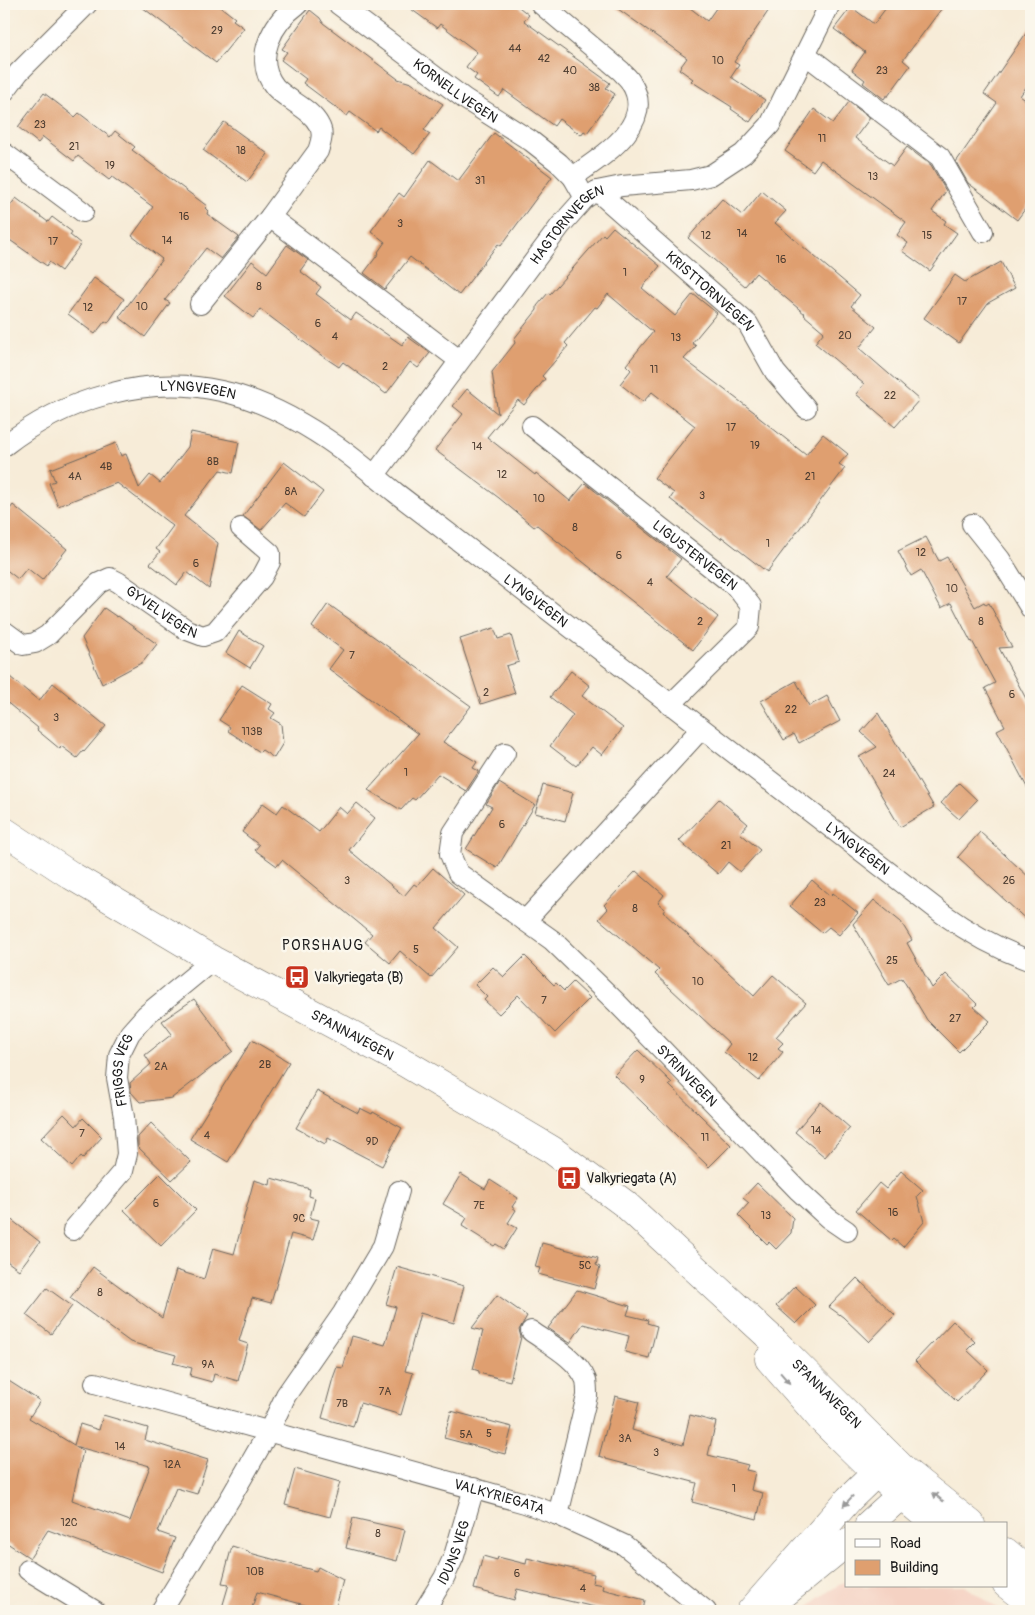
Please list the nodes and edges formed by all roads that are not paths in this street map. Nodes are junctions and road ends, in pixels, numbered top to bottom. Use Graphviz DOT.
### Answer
graph roads {
  1 [pos="87,4"];
  2 [pos="298,4"];
  3 [pos="338,4"];
  4 [pos="541,4"];
  5 [pos="830,4"];
  6 [pos="805,54"];
  7 [pos="4,92"];
  8 [pos="4,153"];
  9 [pos="573,177"];
  10 [pos="591,194"];
  11 [pos="83,212"];
  12 [pos="270,216"];
  13 [pos="983,232"];
  14 [pos="200,304"];
  15 [pos="459,360"];
  16 [pos="806,408"];
  17 [pos="532,426"];
  18 [pos="4,446"];
  19 [pos="374,476"];
  20 [pos="972,524"];
  21 [pos="241,528"];
  22 [pos="1031,609"];
  23 [pos="4,631"];
  24 [pos="670,705"];
  25 [pos="701,728"];
  26 [pos="505,753"];
  27 [pos="4,831"];
  28 [pos="525,921"];
  29 [pos="213,960"];
  30 [pos="1031,961"];
  31 [pos="399,1191"];
  32 [pos="73,1230"];
  33 [pos="847,1231"];
  34 [pos="686,1260"];
  35 [pos="531,1331"];
  36 [pos="95,1383"];
  37 [pos="269,1431"];
  38 [pos="876,1473"];
  39 [pos="903,1483"];
  40 [pos="474,1488"];
  41 [pos="558,1515"];
  42 [pos="871,1522"];
  43 [pos="933,1522"];
  44 [pos="968,1522"];
  45 [pos="845,1544"];
  46 [pos="1008,1554"];
  47 [pos="845,1566"];
  48 [pos="28,1570"];
  49 [pos="1031,1573"];
  50 [pos="796,1585"];
  51 [pos="1008,1586"];
  52 [pos="1031,1604"];
  53 [pos="95,1611"];
  54 [pos="161,1611"];
  55 [pos="424,1611"];
  56 [pos="706,1611"];
  57 [pos="751,1611"];
  58 [pos="761,1611"];
  1 -- 7 [label="street"];
  2 -- 12 [label="street"];
  3 -- 9 [label="street, KORNELLVEGEN"];
  4 -- 9 [label="street"];
  5 -- 6 [label="street, HAGTORNVEGEN"];
  6 -- 10 [label="street, HAGTORNVEGEN"];
  6 -- 13 [label="street"];
  8 -- 11 [label="street"];
  9 -- 10 [label="street, KORNELLVEGEN"];
  10 -- 15 [label="street, HAGTORNVEGEN"];
  10 -- 16 [label="street, KRISTTORNVEGEN"];
  12 -- 14 [label="street"];
  12 -- 15 [label="street"];
  15 -- 19 [label="street, HAGTORNVEGEN"];
  17 -- 24 [label="street, LIGUSTERVEGEN"];
  18 -- 19 [label="street, LYNGVEGEN"];
  19 -- 24 [label="street, LYNGVEGEN"];
  20 -- 22 [label="street"];
  21 -- 23 [label="street, GYVELVEGEN"];
  24 -- 25 [label="street, LYNGVEGEN"];
  25 -- 28 [label="street"];
  25 -- 30 [label="street, LYNGVEGEN"];
  26 -- 28 [label="street, SYRINVEGEN"];
  27 -- 29 [label="main road, SPANNAVEGEN"];
  28 -- 33 [label="street, SYRINVEGEN"];
  29 -- 32 [label="street, FRIGGS VEG"];
  29 -- 34 [label="main road, SPANNAVEGEN"];
  31 -- 37 [label="street"];
  34 -- 38 [label="main road, SPANNAVEGEN, one-way"];
  34 -- 39 [label="main road, SPANNAVEGEN"];
  35 -- 41 [label="street"];
  36 -- 37 [label="street, VALKYRIEGATA"];
  37 -- 40 [label="street, VALKYRIEGATA"];
  37 -- 54 [label="street"];
  38 -- 39 [label="main road"];
  38 -- 57 [label="main road, one-way"];
  39 -- 42 [label="main road"];
  39 -- 43 [label="main road, SPANNAVEGEN"];
  44 -- 39 [label="main road, SPANNAVEGEN, one-way"];
  40 -- 41 [label="street, VALKYRIEGATA"];
  40 -- 55 [label="street, IDUNS VEG"];
  41 -- 56 [label="street, VALKYRIEGATA"];
  45 -- 50 [label="main road"];
  46 -- 49 [label="main road"];
  47 -- 50 [label="main road"];
  48 -- 53 [label="street"];
  50 -- 58 [label="main road"];
  51 -- 52 [label="main road"];
}
